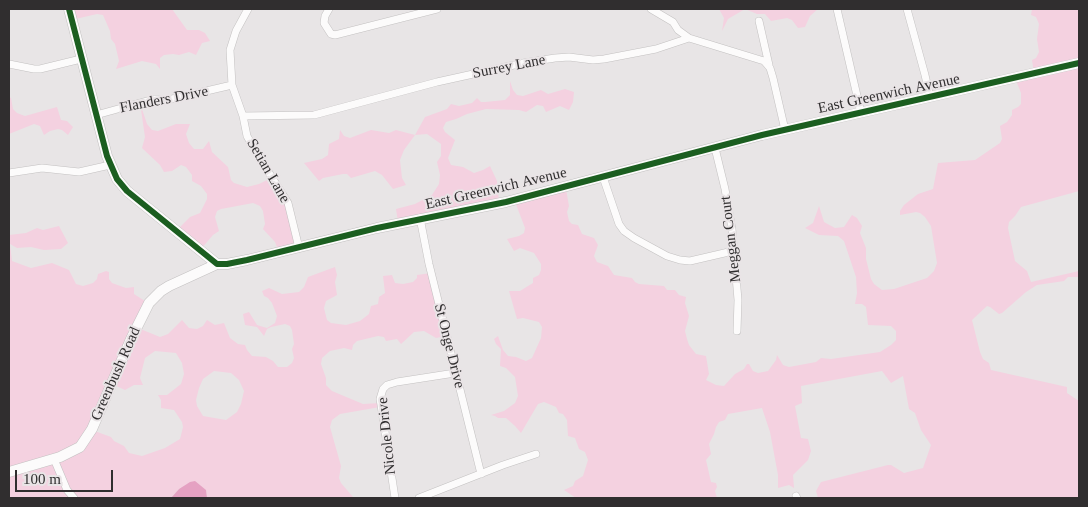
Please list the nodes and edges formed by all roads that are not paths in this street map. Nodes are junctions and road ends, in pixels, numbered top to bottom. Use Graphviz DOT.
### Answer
graph roads {
  1 [pos="69,9"];
  2 [pos="248,9"];
  3 [pos="329,9"];
  4 [pos="437,9"];
  5 [pos="651,9"];
  6 [pos="838,9"];
  7 [pos="907,9"];
  8 [pos="759,21"];
  9 [pos="689,38"];
  10 [pos="81,59"];
  11 [pos="1079,63"];
  12 [pos="9,64"];
  13 [pos="770,68"];
  14 [pos="232,86"];
  15 [pos="930,97"];
  16 [pos="861,113"];
  17 [pos="96,115"];
  18 [pos="243,116"];
  19 [pos="785,130"];
  20 [pos="715,148"];
  21 [pos="110,165"];
  22 [pos="9,173"];
  23 [pos="604,177"];
  24 [pos="420,218"];
  25 [pos="299,248"];
  26 [pos="732,251"];
  27 [pos="217,264"];
  28 [pos="737,331"];
  29 [pos="455,373"];
  30 [pos="536,454"];
  31 [pos="54,459"];
  32 [pos="9,472"];
  33 [pos="481,474"];
  34 [pos="74,498"];
  35 [pos="395,498"];
  36 [pos="419,498"];
  1 -- 10 [label="street"];
  2 -- 14 [label="street, Setian Lane"];
  3 -- 4 [label="street"];
  5 -- 9 [label="street"];
  6 -- 16 [label="street"];
  7 -- 15 [label="street"];
  8 -- 13 [label="street"];
  9 -- 13 [label="street"];
  9 -- 18 [label="street, Surrey Lane"];
  10 -- 12 [label="street"];
  10 -- 17 [label="street"];
  11 -- 15 [label="street, East Greenwich Avenue"];
  13 -- 19 [label="street"];
  14 -- 17 [label="street, Flanders Drive"];
  14 -- 18 [label="street, Setian Lane"];
  15 -- 16 [label="street, East Greenwich Avenue"];
  16 -- 19 [label="street, East Greenwich Avenue"];
  17 -- 21 [label="street"];
  18 -- 25 [label="street, Setian Lane"];
  19 -- 20 [label="street, East Greenwich Avenue"];
  20 -- 23 [label="street, East Greenwich Avenue"];
  20 -- 26 [label="street, Meggan Court"];
  21 -- 22 [label="street"];
  21 -- 27 [label="street"];
  23 -- 24 [label="street, East Greenwich Avenue"];
  23 -- 26 [label="street"];
  24 -- 25 [label="street, East Greenwich Avenue"];
  24 -- 29 [label="street, St Onge Drive"];
  25 -- 27 [label="street, East Greenwich Avenue"];
  26 -- 28 [label="street, Meggan Court"];
  27 -- 31 [label="street, Greenbush Road"];
  29 -- 33 [label="street, St Onge Drive"];
  29 -- 35 [label="street, Nicole Drive"];
  30 -- 33 [label="street"];
  31 -- 32 [label="street, Greenbush Road"];
  31 -- 34 [label="street"];
  33 -- 36 [label="street"];
}
